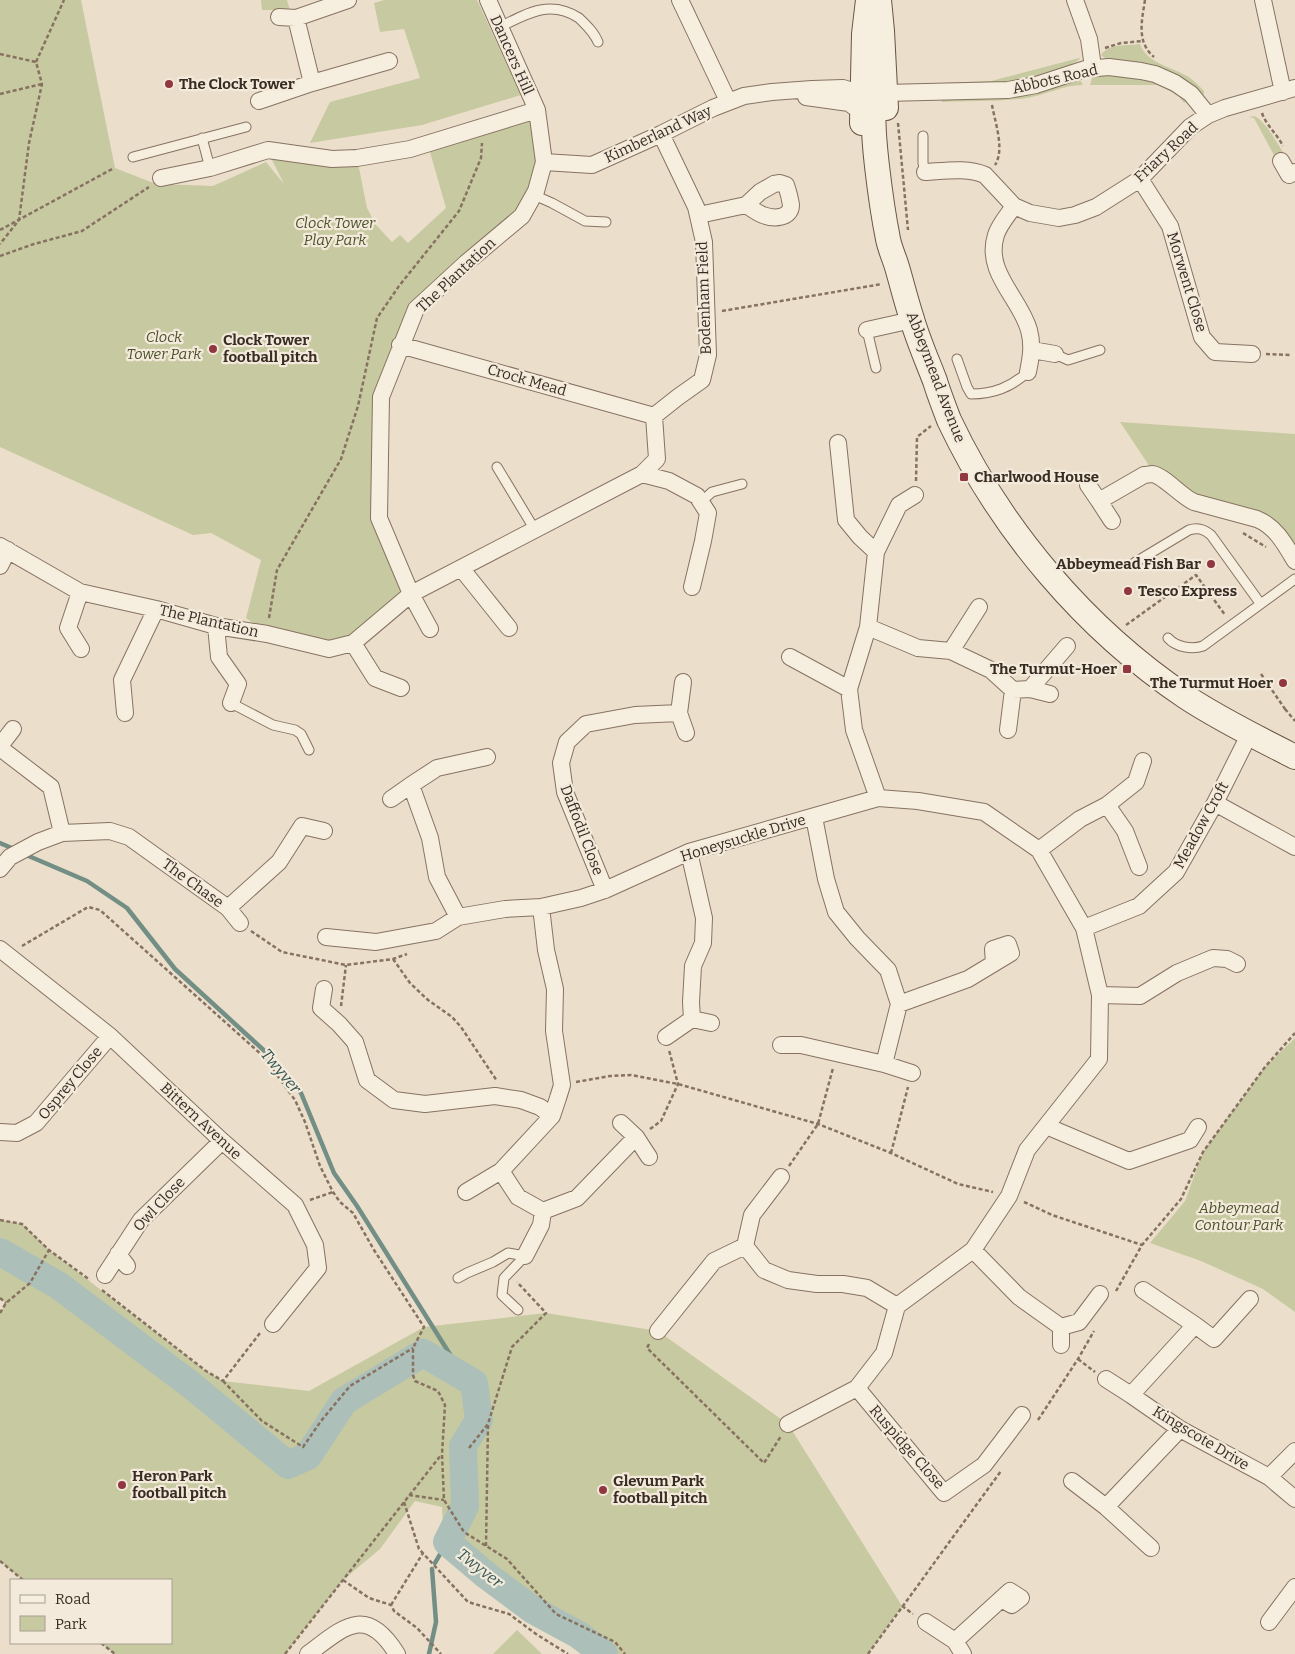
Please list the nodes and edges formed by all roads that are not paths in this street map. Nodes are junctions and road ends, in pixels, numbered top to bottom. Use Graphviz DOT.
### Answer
graph roads {
  1 [pos="348,0"];
  2 [pos="488,0"];
  3 [pos="680,0"];
  4 [pos="868,0"];
  5 [pos="879,0"];
  6 [pos="1076,0"];
  7 [pos="1263,0"];
  8 [pos="279,17"];
  9 [pos="296,18"];
  10 [pos="500,27"];
  11 [pos="598,42"];
  12 [pos="1092,60"];
  13 [pos="389,61"];
  14 [pos="312,83"];
  15 [pos="859,90"];
  16 [pos="1289,90"];
  17 [pos="259,101"];
  18 [pos="728,101"];
  19 [pos="537,110"];
  20 [pos="1208,115"];
  21 [pos="246,127"];
  22 [pos="661,134"];
  23 [pos="923,136"];
  24 [pos="202,138"];
  25 [pos="1283,155"];
  26 [pos="133,157"];
  27 [pos="544,162"];
  28 [pos="210,168"];
  29 [pos="925,172"];
  30 [pos="161,178"];
  31 [pos="1293,178"];
  32 [pos="1140,179"];
  33 [pos="534,195"];
  34 [pos="746,205"];
  35 [pos="1014,206"];
  36 [pos="698,216"];
  37 [pos="606,222"];
  38 [pos="899,274"];
  39 [pos="912,320"];
  40 [pos="866,330"];
  41 [pos="400,344"];
  42 [pos="1032,350"];
  43 [pos="1100,350"];
  44 [pos="1055,354"];
  45 [pos="1252,354"];
  46 [pos="957,359"];
  47 [pos="876,368"];
  48 [pos="1028,372"];
  49 [pos="654,416"];
  50 [pos="838,443"];
  51 [pos="497,467"];
  52 [pos="642,474"];
  53 [pos="742,484"];
  54 [pos="1088,485"];
  55 [pos="915,496"];
  56 [pos="1099,501"];
  57 [pos="700,502"];
  58 [pos="1112,520"];
  59 [pos="535,530"];
  60 [pos="4,548"];
  61 [pos="876,552"];
  62 [pos="1295,561"];
  63 [pos="1134,563"];
  64 [pos="0,566"];
  65 [pos="461,568"];
  66 [pos="1295,579"];
  67 [pos="692,587"];
  68 [pos="80,592"];
  69 [pos="411,594"];
  70 [pos="1260,603"];
  71 [pos="980,607"];
  72 [pos="156,609"];
  73 [pos="216,626"];
  74 [pos="868,626"];
  75 [pos="509,628"];
  76 [pos="430,629"];
  77 [pos="1168,638"];
  78 [pos="354,643"];
  79 [pos="1067,646"];
  80 [pos="81,649"];
  81 [pos="951,651"];
  82 [pos="790,657"];
  83 [pos="683,682"];
  84 [pos="401,688"];
  85 [pos="849,689"];
  86 [pos="1030,689"];
  87 [pos="1013,690"];
  88 [pos="1050,694"];
  89 [pos="231,703"];
  90 [pos="125,713"];
  91 [pos="679,713"];
  92 [pos="13,729"];
  93 [pos="1008,730"];
  94 [pos="686,733"];
  95 [pos="1249,734"];
  96 [pos="0,747"];
  97 [pos="309,750"];
  98 [pos="487,757"];
  99 [pos="1295,757"];
  100 [pos="1143,761"];
  101 [pos="411,785"];
  102 [pos="878,798"];
  103 [pos="391,799"];
  104 [pos="1215,803"];
  105 [pos="1107,805"];
  106 [pos="814,817"];
  107 [pos="324,831"];
  108 [pos="62,833"];
  109 [pos="1295,848"];
  110 [pos="1039,850"];
  111 [pos="689,852"];
  112 [pos="5,863"];
  113 [pos="1139,867"];
  114 [pos="605,890"];
  115 [pos="541,907"];
  116 [pos="228,908"];
  117 [pos="458,917"];
  118 [pos="240,923"];
  119 [pos="1084,928"];
  120 [pos="326,937"];
  121 [pos="3,951"];
  122 [pos="1011,953"];
  123 [pos="1237,964"];
  124 [pos="324,988"];
  125 [pos="1100,995"];
  126 [pos="900,1004"];
  127 [pos="692,1019"];
  128 [pos="711,1023"];
  129 [pos="110,1036"];
  130 [pos="666,1037"];
  131 [pos="781,1045"];
  132 [pos="884,1064"];
  133 [pos="912,1073"];
  134 [pos="552,1116"];
  135 [pos="621,1123"];
  136 [pos="1046,1126"];
  137 [pos="1198,1127"];
  138 [pos="0,1132"];
  139 [pos="636,1137"];
  140 [pos="222,1141"];
  141 [pos="649,1157"];
  142 [pos="501,1171"];
  143 [pos="780,1177"];
  144 [pos="466,1192"];
  145 [pos="543,1211"];
  146 [pos="745,1246"];
  147 [pos="973,1250"];
  148 [pos="519,1261"];
  149 [pos="458,1278"];
  150 [pos="97,1280"];
  151 [pos="1143,1290"];
  152 [pos="1107,1294"];
  153 [pos="1250,1300"];
  154 [pos="897,1306"];
  155 [pos="518,1310"];
  156 [pos="273,1324"];
  157 [pos="1196,1326"];
  158 [pos="1062,1327"];
  159 [pos="658,1331"];
  160 [pos="1060,1345"];
  161 [pos="1106,1380"];
  162 [pos="857,1388"];
  163 [pos="1132,1395"];
  164 [pos="1029,1419"];
  165 [pos="788,1424"];
  166 [pos="1180,1429"];
  167 [pos="1295,1451"];
  168 [pos="1269,1478"];
  169 [pos="1072,1481"];
  170 [pos="1295,1498"];
  171 [pos="1106,1507"];
  172 [pos="1152,1548"];
  173 [pos="1295,1587"];
  174 [pos="1021,1598"];
  175 [pos="926,1622"];
  176 [pos="1269,1622"];
  177 [pos="959,1648"];
  178 [pos="308,1654"];
  179 [pos="397,1654"];
  1 -- 9 [label="street"];
  2 -- 10 [label="street, Dancers Hill"];
  3 -- 18 [label="street"];
  4 -- 15 [label="street, Abbeymead Avenue"];
  5 -- 15 [label="street, Abbeymead Avenue"];
  6 -- 12 [label="street"];
  7 -- 16 [label="street"];
  8 -- 9 [label="street"];
  9 -- 14 [label="street"];
  10 -- 11 [label="lane"];
  10 -- 19 [label="street, Dancers Hill"];
  12 -- 15 [label="street, Abbots Road"];
  12 -- 20 [label="street, Abbots Road"];
  13 -- 14 [label="street"];
  14 -- 17 [label="street"];
  15 -- 18 [label="street, Kimberland Way"];
  15 -- 38 [label="street, Abbeymead Avenue"];
  15 -- 38 [label="street, Abbeymead Avenue"];
  16 -- 20 [label="street"];
  18 -- 22 [label="street, Kimberland Way"];
  19 -- 27 [label="street, The Plantation"];
  19 -- 28 [label="street"];
  20 -- 32 [label="street, Friary Road"];
  21 -- 24 [label="lane"];
  22 -- 27 [label="street, Kimberland Way"];
  22 -- 36 [label="street, Bodenham Field"];
  23 -- 29 [label="lane"];
  24 -- 26 [label="lane"];
  24 -- 28 [label="lane"];
  25 -- 31 [label="street"];
  27 -- 33 [label="street, The Plantation"];
  28 -- 30 [label="street"];
  29 -- 35 [label="street"];
  32 -- 35 [label="street, Friary Road"];
  32 -- 45 [label="street, Morwent Close"];
  33 -- 37 [label="lane"];
  33 -- 41 [label="street, The Plantation"];
  34 -- 36 [label="street"];
  35 -- 42 [label="street"];
  36 -- 49 [label="street, Bodenham Field"];
  38 -- 39 [label="street, Abbeymead Avenue"];
  39 -- 40 [label="street"];
  39 -- 95 [label="street, Abbeymead Avenue"];
  40 -- 47 [label="lane"];
  41 -- 49 [label="street, Crock Mead"];
  41 -- 69 [label="street, The Plantation"];
  42 -- 44 [label="street"];
  42 -- 48 [label="street"];
  43 -- 44 [label="lane"];
  46 -- 48 [label="lane"];
  49 -- 52 [label="street, The Plantation"];
  50 -- 61 [label="street"];
  51 -- 59 [label="lane"];
  52 -- 57 [label="street"];
  52 -- 59 [label="street, The Plantation"];
  53 -- 57 [label="lane"];
  54 -- 56 [label="street"];
  55 -- 61 [label="street"];
  56 -- 58 [label="street"];
  56 -- 62 [label="street"];
  57 -- 67 [label="street"];
  59 -- 65 [label="street, The Plantation"];
  60 -- 64 [label="street"];
  60 -- 68 [label="street, The Plantation"];
  61 -- 74 [label="street"];
  63 -- 70 [label="lane"];
  65 -- 69 [label="street, The Plantation"];
  65 -- 75 [label="street"];
  66 -- 70 [label="lane"];
  68 -- 72 [label="street, The Plantation"];
  68 -- 80 [label="street"];
  69 -- 76 [label="street"];
  69 -- 78 [label="street, The Plantation"];
  70 -- 77 [label="lane"];
  71 -- 81 [label="street"];
  72 -- 73 [label="street, The Plantation"];
  72 -- 90 [label="street"];
  73 -- 78 [label="street, The Plantation"];
  73 -- 89 [label="street"];
  74 -- 81 [label="street"];
  74 -- 85 [label="street"];
  78 -- 84 [label="street"];
  79 -- 86 [label="street"];
  81 -- 87 [label="street"];
  82 -- 85 [label="street"];
  83 -- 91 [label="street"];
  85 -- 102 [label="street"];
  86 -- 87 [label="street"];
  86 -- 88 [label="street"];
  87 -- 93 [label="street"];
  89 -- 97 [label="lane"];
  91 -- 94 [label="street"];
  91 -- 114 [label="street, Daffodil Close"];
  92 -- 96 [label="street"];
  95 -- 99 [label="street, Abbeymead Avenue"];
  95 -- 104 [label="street, Meadow Croft"];
  96 -- 108 [label="street"];
  98 -- 101 [label="street"];
  100 -- 105 [label="street"];
  101 -- 103 [label="street"];
  101 -- 117 [label="street"];
  102 -- 106 [label="street, Honeysuckle Drive"];
  102 -- 110 [label="street, Honeysuckle Drive"];
  104 -- 109 [label="street"];
  104 -- 119 [label="street, Meadow Croft"];
  105 -- 110 [label="street"];
  105 -- 113 [label="street"];
  106 -- 111 [label="street, Honeysuckle Drive"];
  106 -- 126 [label="street"];
  107 -- 116 [label="street, The Chase"];
  108 -- 112 [label="street, The Chase"];
  108 -- 116 [label="street, The Chase"];
  110 -- 119 [label="street, Honeysuckle Drive"];
  111 -- 114 [label="street, Honeysuckle Drive"];
  111 -- 127 [label="street"];
  114 -- 115 [label="street, Honeysuckle Drive"];
  115 -- 117 [label="street, Honeysuckle Drive"];
  115 -- 134 [label="street"];
  116 -- 118 [label="street"];
  117 -- 120 [label="street, Honeysuckle Drive"];
  119 -- 125 [label="street, Honeysuckle Drive"];
  121 -- 129 [label="street, Bittern Avenue"];
  122 -- 126 [label="street"];
  123 -- 125 [label="street"];
  124 -- 134 [label="street"];
  125 -- 136 [label="street, Honeysuckle Drive"];
  126 -- 132 [label="street"];
  127 -- 128 [label="street"];
  127 -- 130 [label="street"];
  129 -- 138 [label="street, Osprey Close"];
  129 -- 140 [label="street, Bittern Avenue"];
  131 -- 132 [label="street"];
  132 -- 133 [label="street"];
  134 -- 142 [label="street"];
  135 -- 139 [label="street"];
  136 -- 137 [label="street"];
  136 -- 147 [label="street, Honeysuckle Drive"];
  139 -- 141 [label="street"];
  139 -- 145 [label="street"];
  140 -- 150 [label="street, Owl Close"];
  140 -- 156 [label="street, Bittern Avenue"];
  142 -- 144 [label="street"];
  142 -- 145 [label="street"];
  143 -- 146 [label="street"];
  145 -- 148 [label="street"];
  146 -- 154 [label="street"];
  146 -- 159 [label="street"];
  147 -- 154 [label="street"];
  147 -- 158 [label="street"];
  148 -- 149 [label="lane"];
  148 -- 155 [label="lane"];
  151 -- 157 [label="street"];
  152 -- 158 [label="street"];
  153 -- 157 [label="street"];
  154 -- 162 [label="street"];
  157 -- 163 [label="street"];
  158 -- 160 [label="street"];
  161 -- 163 [label="street, Kingscote Drive"];
  162 -- 164 [label="street, Ruspidge Close"];
  162 -- 165 [label="street"];
  163 -- 166 [label="street, Kingscote Drive"];
  166 -- 168 [label="street, Kingscote Drive"];
  166 -- 171 [label="street"];
  167 -- 168 [label="street"];
  168 -- 170 [label="street, Kingscote Drive"];
  169 -- 171 [label="street"];
  171 -- 172 [label="street"];
  173 -- 176 [label="street"];
  174 -- 177 [label="street"];
  175 -- 177 [label="street"];
  178 -- 179 [label="street"];
}
